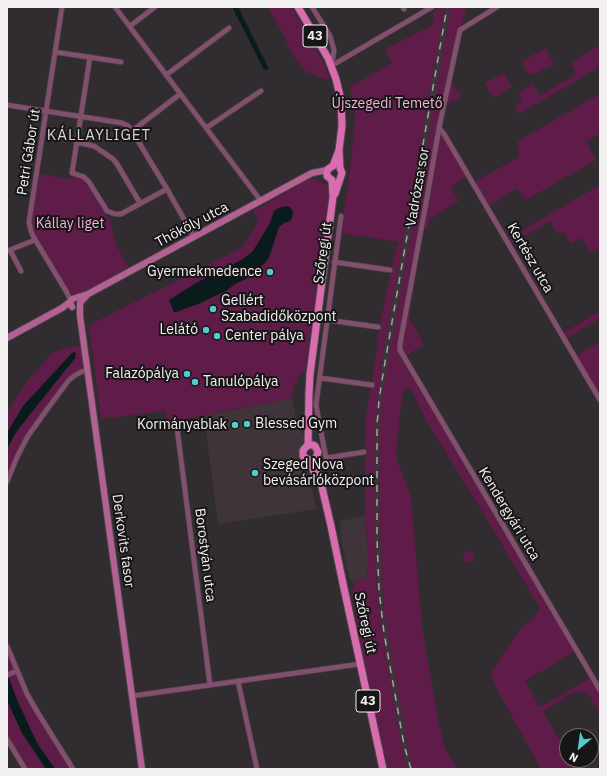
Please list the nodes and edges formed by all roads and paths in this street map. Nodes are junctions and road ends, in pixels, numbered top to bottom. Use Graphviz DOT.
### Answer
graph roads {
  1 [pos="62,7"];
  2 [pos="115,7"];
  3 [pos="155,7"];
  4 [pos="298,7"];
  5 [pos="312,7"];
  6 [pos="432,7"];
  7 [pos="497,7"];
  8 [pos="130,26"];
  9 [pos="229,28"];
  10 [pos="55,52"];
  11 [pos="90,57"];
  12 [pos="121,62"];
  13 [pos="331,66"];
  14 [pos="166,75"];
  15 [pos="261,91"];
  16 [pos="180,94"];
  17 [pos="7,105"];
  18 [pos="46,112"];
  19 [pos="80,117"];
  20 [pos="206,128"];
  21 [pos="439,128"];
  22 [pos="132,131"];
  23 [pos="76,142"];
  24 [pos="333,173"];
  25 [pos="167,188"];
  26 [pos="261,201"];
  27 [pos="140,203"];
  28 [pos="341,216"];
  29 [pos="194,237"];
  30 [pos="36,240"];
  31 [pos="8,250"];
  32 [pos="334,262"];
  33 [pos="390,270"];
  34 [pos="21,271"];
  35 [pos="75,303"];
  36 [pos="327,320"];
  37 [pos="378,327"];
  38 [pos="7,338"];
  39 [pos="400,350"];
  40 [pos="88,370"];
  41 [pos="320,378"];
  42 [pos="372,384"];
  43 [pos="600,400"];
  44 [pos="177,428"];
  45 [pos="310,445"];
  46 [pos="364,452"];
  47 [pos="313,459"];
  48 [pos="7,482"];
  49 [pos="7,646"];
  50 [pos="360,664"];
  51 [pos="17,671"];
  52 [pos="9,674"];
  53 [pos="238,681"];
  54 [pos="210,685"];
  55 [pos="600,690"];
  56 [pos="132,696"];
  57 [pos="7,739"];
  58 [pos="25,769"];
  59 [pos="73,769"];
  60 [pos="142,769"];
  61 [pos="257,769"];
  62 [pos="383,769"];
  1 -- 10 [label="street, Petri Gábor út"];
  2 -- 8 [label="street"];
  3 -- 8 [label="street"];
  4 -- 13 [label="main road, 43"];
  5 -- 13 [label="street"];
  6 -- 13 [label="street"];
  7 -- 21 [label="street, Vadrózsa sor"];
  8 -- 14 [label="street"];
  9 -- 14 [label="street"];
  10 -- 11 [label="street"];
  10 -- 18 [label="street, Petri Gábor út"];
  11 -- 12 [label="street"];
  11 -- 19 [label="street"];
  13 -- 24 [label="main road, Szőregi út / 43"];
  14 -- 16 [label="street"];
  15 -- 20 [label="street"];
  16 -- 20 [label="street"];
  16 -- 22 [label="street"];
  17 -- 18 [label="street"];
  18 -- 19 [label="street"];
  18 -- 30 [label="street, Petri Gábor út"];
  19 -- 22 [label="street"];
  19 -- 23 [label="street"];
  20 -- 26 [label="street"];
  21 -- 39 [label="street, Vadrózsa sor"];
  21 -- 43 [label="street, Kertész utca"];
  22 -- 25 [label="street"];
  23 -- 27 [label="street"];
  23 -- 27 [label="street"];
  24 -- 26 [label="street, Thököly utca"];
  24 -- 45 [label="main road, Szőregi út / 43"];
  25 -- 27 [label="street"];
  25 -- 29 [label="street"];
  26 -- 29 [label="street, Thököly utca"];
  28 -- 32 [label="street, Szőregi út"];
  29 -- 35 [label="street, Thököly utca"];
  30 -- 31 [label="street"];
  30 -- 35 [label="street, Petri Gábor út"];
  31 -- 34 [label="street"];
  32 -- 33 [label="street"];
  32 -- 36 [label="street, Szőregi út"];
  35 -- 38 [label="street, Thököly utca"];
  35 -- 40 [label="street, Derkovits fasor"];
  36 -- 37 [label="street"];
  36 -- 41 [label="street, Szőregi út"];
  39 -- 55 [label="street, Kendergyári utca"];
  40 -- 48 [label="street"];
  40 -- 56 [label="street, Derkovits fasor"];
  41 -- 42 [label="street"];
  41 -- 46 [label="street, Szőregi út"];
  44 -- 54 [label="street, Borostyán utca"];
  45 -- 47 [label="main road, Szőregi út / 43"];
  45 -- 47 [label="main road, Szőregi út / 43"];
  47 -- 50 [label="main road, Szőregi út / 43"];
  49 -- 51 [label="street"];
  50 -- 53 [label="street"];
  50 -- 62 [label="main road, Szőregi út / 43"];
  51 -- 52 [label="street"];
  51 -- 59 [label="street"];
  53 -- 54 [label="street"];
  53 -- 61 [label="street"];
  54 -- 56 [label="street"];
  56 -- 60 [label="street, Derkovits fasor"];
  57 -- 58 [label="street"];
}
